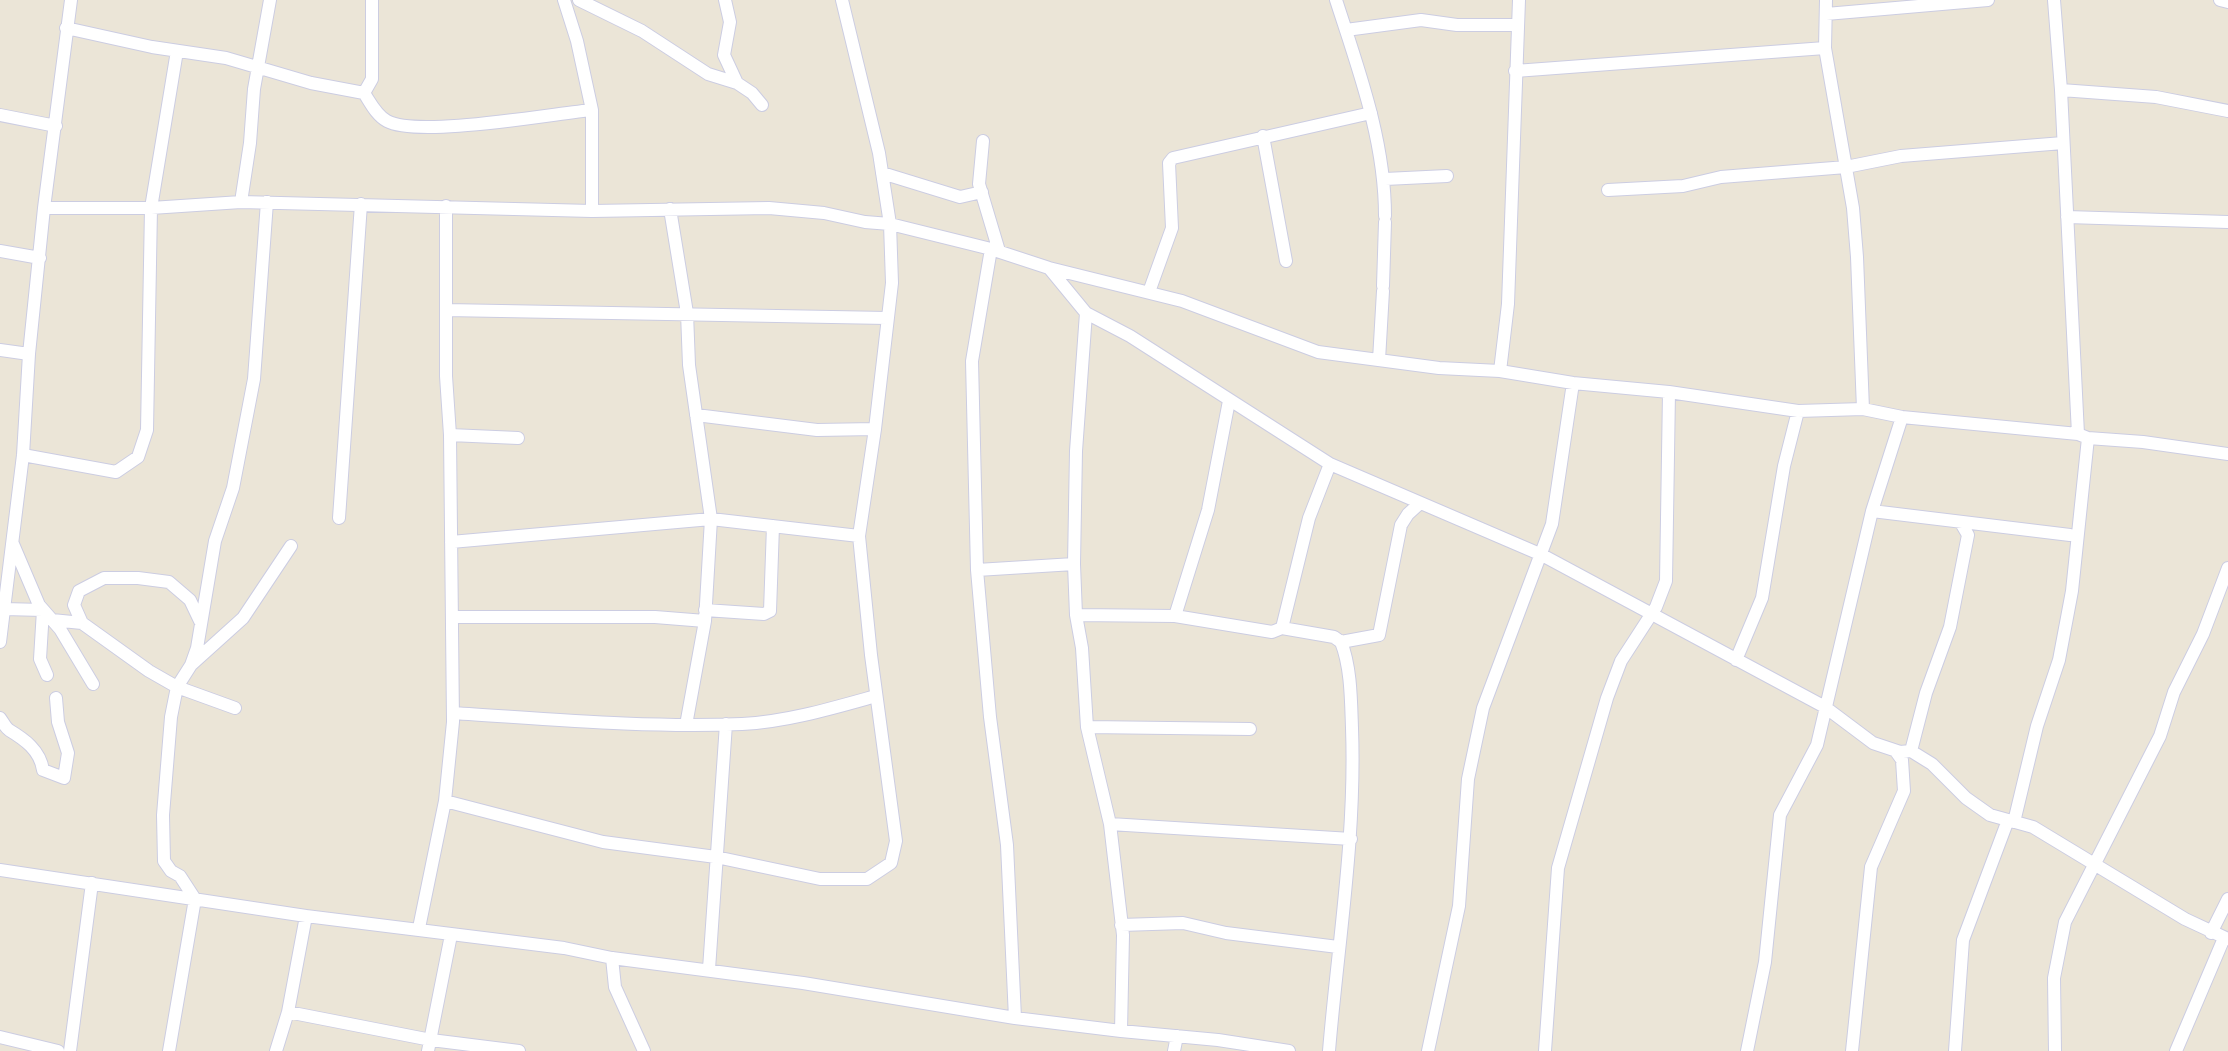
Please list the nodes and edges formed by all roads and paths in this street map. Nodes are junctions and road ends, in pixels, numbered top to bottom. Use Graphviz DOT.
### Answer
graph roads {
  1 [pos="71,0"];
  2 [pos="270,0"];
  3 [pos="372,0"];
  4 [pos="564,0"];
  5 [pos="579,0"];
  6 [pos="725,0"];
  7 [pos="842,0"];
  8 [pos="1336,0"];
  9 [pos="1519,0"];
  10 [pos="1826,0"];
  11 [pos="1988,0"];
  12 [pos="2054,0"];
  13 [pos="2220,0"];
  14 [pos="2228,2"];
  15 [pos="1826,14"];
  16 [pos="1517,25"];
  17 [pos="66,28"];
  18 [pos="1346,30"];
  19 [pos="1825,48"];
  20 [pos="177,51"];
  21 [pos="259,66"];
  22 [pos="1515,71"];
  23 [pos="737,83"];
  24 [pos="2061,90"];
  25 [pos="364,93"];
  26 [pos="762,105"];
  27 [pos="592,110"];
  28 [pos="2228,111"];
  29 [pos="1371,113"];
  30 [pos="0,115"];
  31 [pos="56,126"];
  32 [pos="1263,136"];
  33 [pos="983,141"];
  34 [pos="2063,143"];
  35 [pos="1846,167"];
  36 [pos="882,173"];
  37 [pos="1447,176"];
  38 [pos="1385,179"];
  39 [pos="1608,190"];
  40 [pos="982,192"];
  41 [pos="241,202"];
  42 [pos="267,202"];
  43 [pos="361,204"];
  44 [pos="446,206"];
  45 [pos="44,208"];
  46 [pos="150,208"];
  47 [pos="670,209"];
  48 [pos="592,211"];
  49 [pos="2067,217"];
  50 [pos="2228,222"];
  51 [pos="890,224"];
  52 [pos="995,250"];
  53 [pos="0,251"];
  54 [pos="40,258"];
  55 [pos="1286,261"];
  56 [pos="1049,268"];
  57 [pos="1149,292"];
  58 [pos="447,310"];
  59 [pos="687,313"];
  60 [pos="1086,313"];
  61 [pos="887,318"];
  62 [pos="0,350"];
  63 [pos="29,354"];
  64 [pos="1379,360"];
  65 [pos="1500,371"];
  66 [pos="1573,383"];
  67 [pos="1669,392"];
  68 [pos="1229,400"];
  69 [pos="1863,409"];
  70 [pos="1798,411"];
  71 [pos="696,415"];
  72 [pos="1902,417"];
  73 [pos="875,429"];
  74 [pos="450,435"];
  75 [pos="2083,436"];
  76 [pos="518,438"];
  77 [pos="2228,454"];
  78 [pos="23,455"];
  79 [pos="1330,464"];
  80 [pos="1419,504"];
  81 [pos="1872,511"];
  82 [pos="339,519"];
  83 [pos="711,519"];
  84 [pos="1961,523"];
  85 [pos="773,526"];
  86 [pos="2070,535"];
  87 [pos="859,536"];
  88 [pos="451,542"];
  89 [pos="12,543"];
  90 [pos="291,546"];
  91 [pos="1542,555"];
  92 [pos="1074,564"];
  93 [pos="2228,568"];
  94 [pos="977,570"];
  95 [pos="4,609"];
  96 [pos="43,610"];
  97 [pos="1652,614"];
  98 [pos="1076,615"];
  99 [pos="705,616"];
  100 [pos="1174,616"];
  101 [pos="452,617"];
  102 [pos="51,620"];
  103 [pos="201,621"];
  104 [pos="82,622"];
  105 [pos="1282,628"];
  106 [pos="0,642"];
  107 [pos="1341,642"];
  108 [pos="1736,660"];
  109 [pos="191,665"];
  110 [pos="47,675"];
  111 [pos="93,684"];
  112 [pos="177,687"];
  113 [pos="876,696"];
  114 [pos="56,698"];
  115 [pos="1825,707"];
  116 [pos="236,708"];
  117 [pos="453,713"];
  118 [pos="0,718"];
  119 [pos="686,724"];
  120 [pos="726,724"];
  121 [pos="1087,727"];
  122 [pos="1250,729"];
  123 [pos="1906,751"];
  124 [pos="446,801"];
  125 [pos="2011,821"];
  126 [pos="1110,824"];
  127 [pos="1351,839"];
  128 [pos="716,857"];
  129 [pos="2096,865"];
  130 [pos="0,870"];
  131 [pos="92,883"];
  132 [pos="2228,899"];
  133 [pos="195,900"];
  134 [pos="306,916"];
  135 [pos="1121,925"];
  136 [pos="419,928"];
  137 [pos="2211,933"];
  138 [pos="452,935"];
  139 [pos="2226,939"];
  140 [pos="1338,947"];
  141 [pos="612,958"];
  142 [pos="709,969"];
  143 [pos="288,1012"];
  144 [pos="1015,1018"];
  145 [pos="1121,1031"];
  146 [pos="1178,1036"];
  147 [pos="0,1037"];
  148 [pos="429,1046"];
  149 [pos="58,1051"];
  150 [pos="70,1051"];
  151 [pos="169,1051"];
  152 [pos="276,1051"];
  153 [pos="519,1051"];
  154 [pos="644,1051"];
  155 [pos="1174,1051"];
  156 [pos="1289,1051"];
  157 [pos="1329,1051"];
  158 [pos="1428,1051"];
  159 [pos="1545,1051"];
  160 [pos="1747,1051"];
  161 [pos="1851,1051"];
  162 [pos="1955,1051"];
  163 [pos="2055,1051"];
  164 [pos="2176,1051"];
  1 -- 17 [label="street"];
  2 -- 21 [label="street"];
  3 -- 25 [label="street"];
  4 -- 27 [label="street"];
  5 -- 23 [label="street"];
  6 -- 23 [label="street"];
  7 -- 36 [label="street"];
  8 -- 18 [label="street"];
  9 -- 16 [label="street"];
  10 -- 15 [label="street"];
  11 -- 15 [label="street"];
  12 -- 24 [label="street"];
  13 -- 14 [label="street"];
  15 -- 19 [label="street"];
  16 -- 18 [label="street"];
  16 -- 22 [label="street"];
  17 -- 20 [label="street"];
  17 -- 31 [label="street"];
  18 -- 29 [label="street"];
  19 -- 22 [label="street"];
  19 -- 35 [label="street"];
  20 -- 21 [label="street"];
  20 -- 46 [label="street"];
  21 -- 25 [label="street"];
  21 -- 41 [label="street"];
  22 -- 65 [label="street"];
  23 -- 26 [label="street"];
  24 -- 28 [label="street"];
  24 -- 34 [label="street"];
  25 -- 27 [label="street"];
  27 -- 48 [label="street"];
  29 -- 32 [label="street"];
  29 -- 38 [label="street"];
  30 -- 31 [label="street"];
  31 -- 45 [label="street"];
  32 -- 55 [label="street"];
  32 -- 57 [label="street"];
  33 -- 40 [label="street"];
  34 -- 35 [label="street"];
  34 -- 49 [label="street"];
  35 -- 39 [label="street"];
  35 -- 69 [label="street"];
  36 -- 40 [label="street"];
  36 -- 51 [label="street"];
  37 -- 38 [label="street"];
  38 -- 64 [label="street"];
  40 -- 52 [label="street"];
  41 -- 42 [label="street"];
  41 -- 46 [label="street"];
  42 -- 43 [label="street"];
  42 -- 103 [label="street"];
  43 -- 44 [label="street"];
  43 -- 82 [label="street"];
  44 -- 48 [label="street"];
  44 -- 58 [label="street"];
  45 -- 46 [label="street"];
  45 -- 54 [label="street"];
  46 -- 78 [label="street"];
  47 -- 48 [label="street"];
  47 -- 51 [label="street"];
  47 -- 59 [label="street"];
  49 -- 50 [label="street"];
  49 -- 75 [label="street"];
  51 -- 52 [label="street"];
  51 -- 61 [label="street"];
  52 -- 56 [label="street"];
  52 -- 94 [label="street"];
  53 -- 54 [label="street"];
  54 -- 63 [label="street"];
  56 -- 57 [label="street"];
  56 -- 60 [label="street"];
  57 -- 64 [label="street"];
  58 -- 59 [label="street"];
  58 -- 74 [label="street"];
  59 -- 61 [label="street"];
  59 -- 71 [label="street"];
  60 -- 68 [label="street"];
  60 -- 92 [label="street"];
  61 -- 73 [label="street"];
  62 -- 63 [label="street"];
  63 -- 78 [label="street"];
  64 -- 65 [label="street"];
  65 -- 66 [label="street"];
  66 -- 67 [label="street"];
  66 -- 91 [label="street"];
  67 -- 70 [label="street"];
  67 -- 97 [label="street"];
  68 -- 79 [label="street"];
  68 -- 100 [label="street"];
  69 -- 70 [label="street"];
  69 -- 72 [label="street"];
  70 -- 108 [label="street"];
  71 -- 73 [label="street"];
  71 -- 83 [label="street"];
  72 -- 75 [label="street"];
  72 -- 81 [label="street"];
  73 -- 87 [label="street"];
  74 -- 76 [label="street"];
  74 -- 88 [label="street"];
  75 -- 77 [label="street"];
  75 -- 125 [label="street"];
  78 -- 89 [label="street"];
  79 -- 80 [label="street"];
  79 -- 105 [label="street"];
  80 -- 91 [label="street"];
  80 -- 107 [label="street"];
  81 -- 84 [label="street"];
  81 -- 115 [label="street"];
  83 -- 85 [label="street"];
  83 -- 88 [label="street"];
  83 -- 99 [label="street"];
  84 -- 86 [label="street"];
  84 -- 123 [label="street"];
  85 -- 87 [label="street"];
  85 -- 99 [label="street"];
  87 -- 113 [label="street"];
  88 -- 101 [label="street"];
  89 -- 95 [label="street"];
  89 -- 96 [label="street"];
  90 -- 109 [label="street"];
  91 -- 97 [label="street"];
  91 -- 158 [label="street"];
  92 -- 94 [label="street"];
  92 -- 98 [label="street"];
  93 -- 129 [label="street"];
  94 -- 144 [label="street"];
  95 -- 96 [label="street"];
  95 -- 106 [label="street"];
  96 -- 102 [label="street"];
  96 -- 110 [label="street"];
  97 -- 108 [label="street"];
  97 -- 159 [label="street"];
  98 -- 100 [label="street"];
  98 -- 121 [label="street"];
  99 -- 101 [label="street"];
  99 -- 119 [label="street"];
  100 -- 105 [label="street"];
  101 -- 117 [label="street"];
  102 -- 104 [label="street"];
  102 -- 111 [label="street"];
  103 -- 104 [label="street"];
  103 -- 109 [label="street"];
  104 -- 112 [label="street"];
  105 -- 107 [label="street"];
  107 -- 127 [label="street"];
  108 -- 115 [label="street"];
  109 -- 112 [label="street"];
  112 -- 116 [label="street"];
  112 -- 133 [label="street"];
  113 -- 120 [label="street"];
  113 -- 128 [label="street"];
  114 -- 118 [label="street"];
  115 -- 123 [label="street"];
  115 -- 160 [label="street"];
  117 -- 119 [label="street"];
  117 -- 124 [label="street"];
  119 -- 120 [label="street"];
  120 -- 128 [label="street"];
  121 -- 122 [label="street"];
  121 -- 126 [label="street"];
  123 -- 125 [label="street"];
  123 -- 161 [label="street"];
  124 -- 128 [label="street"];
  124 -- 136 [label="street"];
  125 -- 129 [label="street"];
  125 -- 162 [label="street"];
  126 -- 127 [label="street"];
  126 -- 135 [label="street"];
  127 -- 140 [label="street"];
  128 -- 142 [label="street"];
  129 -- 137 [label="street"];
  129 -- 163 [label="street"];
  130 -- 131 [label="street"];
  131 -- 133 [label="street"];
  131 -- 150 [label="street"];
  132 -- 137 [label="street"];
  133 -- 134 [label="street"];
  133 -- 151 [label="street"];
  134 -- 136 [label="street"];
  134 -- 143 [label="street"];
  135 -- 140 [label="street"];
  135 -- 145 [label="street"];
  136 -- 138 [label="street"];
  137 -- 139 [label="street"];
  138 -- 141 [label="street"];
  138 -- 148 [label="street"];
  139 -- 164 [label="street"];
  140 -- 157 [label="street"];
  141 -- 142 [label="street"];
  141 -- 154 [label="street"];
  142 -- 144 [label="street"];
  143 -- 148 [label="street"];
  143 -- 152 [label="street"];
  144 -- 145 [label="street"];
  145 -- 146 [label="street"];
  146 -- 155 [label="street"];
  146 -- 156 [label="street"];
  147 -- 149 [label="street"];
  148 -- 153 [label="street"];
}
